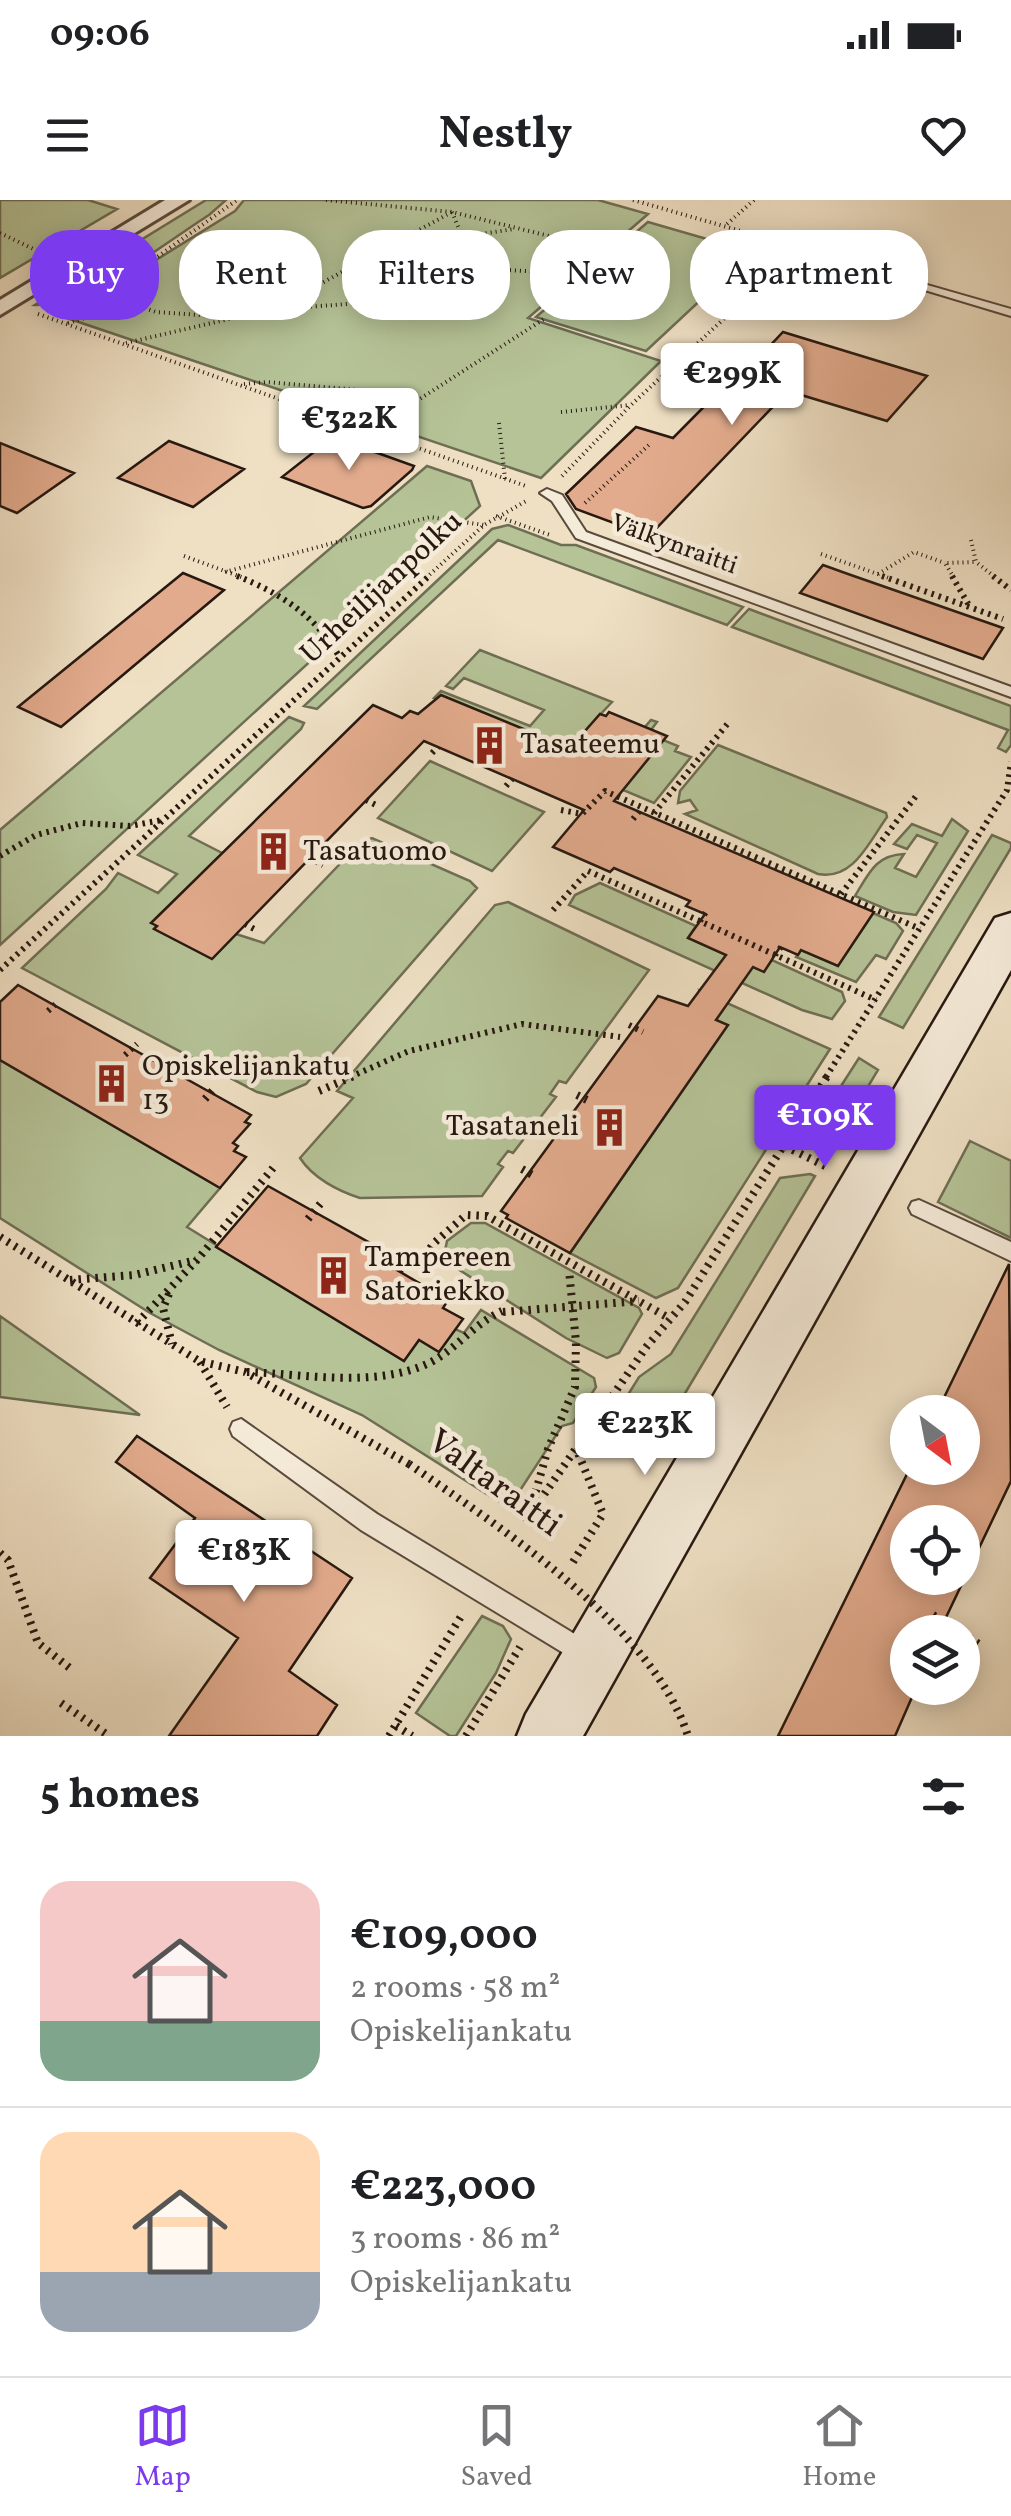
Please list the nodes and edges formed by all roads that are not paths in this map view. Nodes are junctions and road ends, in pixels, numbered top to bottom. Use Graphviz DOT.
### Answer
graph roads {
  1 [pos="179,200"];
  2 [pos="928,288"];
  3 [pos="5,306"];
  4 [pos="1011,313"];
  5 [pos="546,493"];
  6 [pos="1011,692"];
  7 [pos="1011,930"];
  8 [pos="920,1208"];
  9 [pos="1011,1252"];
  10 [pos="241,1429"];
  11 [pos="592,1658"];
  12 [pos="548,1736"];
  1 -- 3 [label="street"];
  2 -- 4 [label="lane"];
  5 -- 6 [label="lane, Välkynraitti"];
  7 -- 11 [label="main road"];
  8 -- 9 [label="lane"];
  10 -- 11 [label="lane"];
  11 -- 12 [label="main road"];
}
